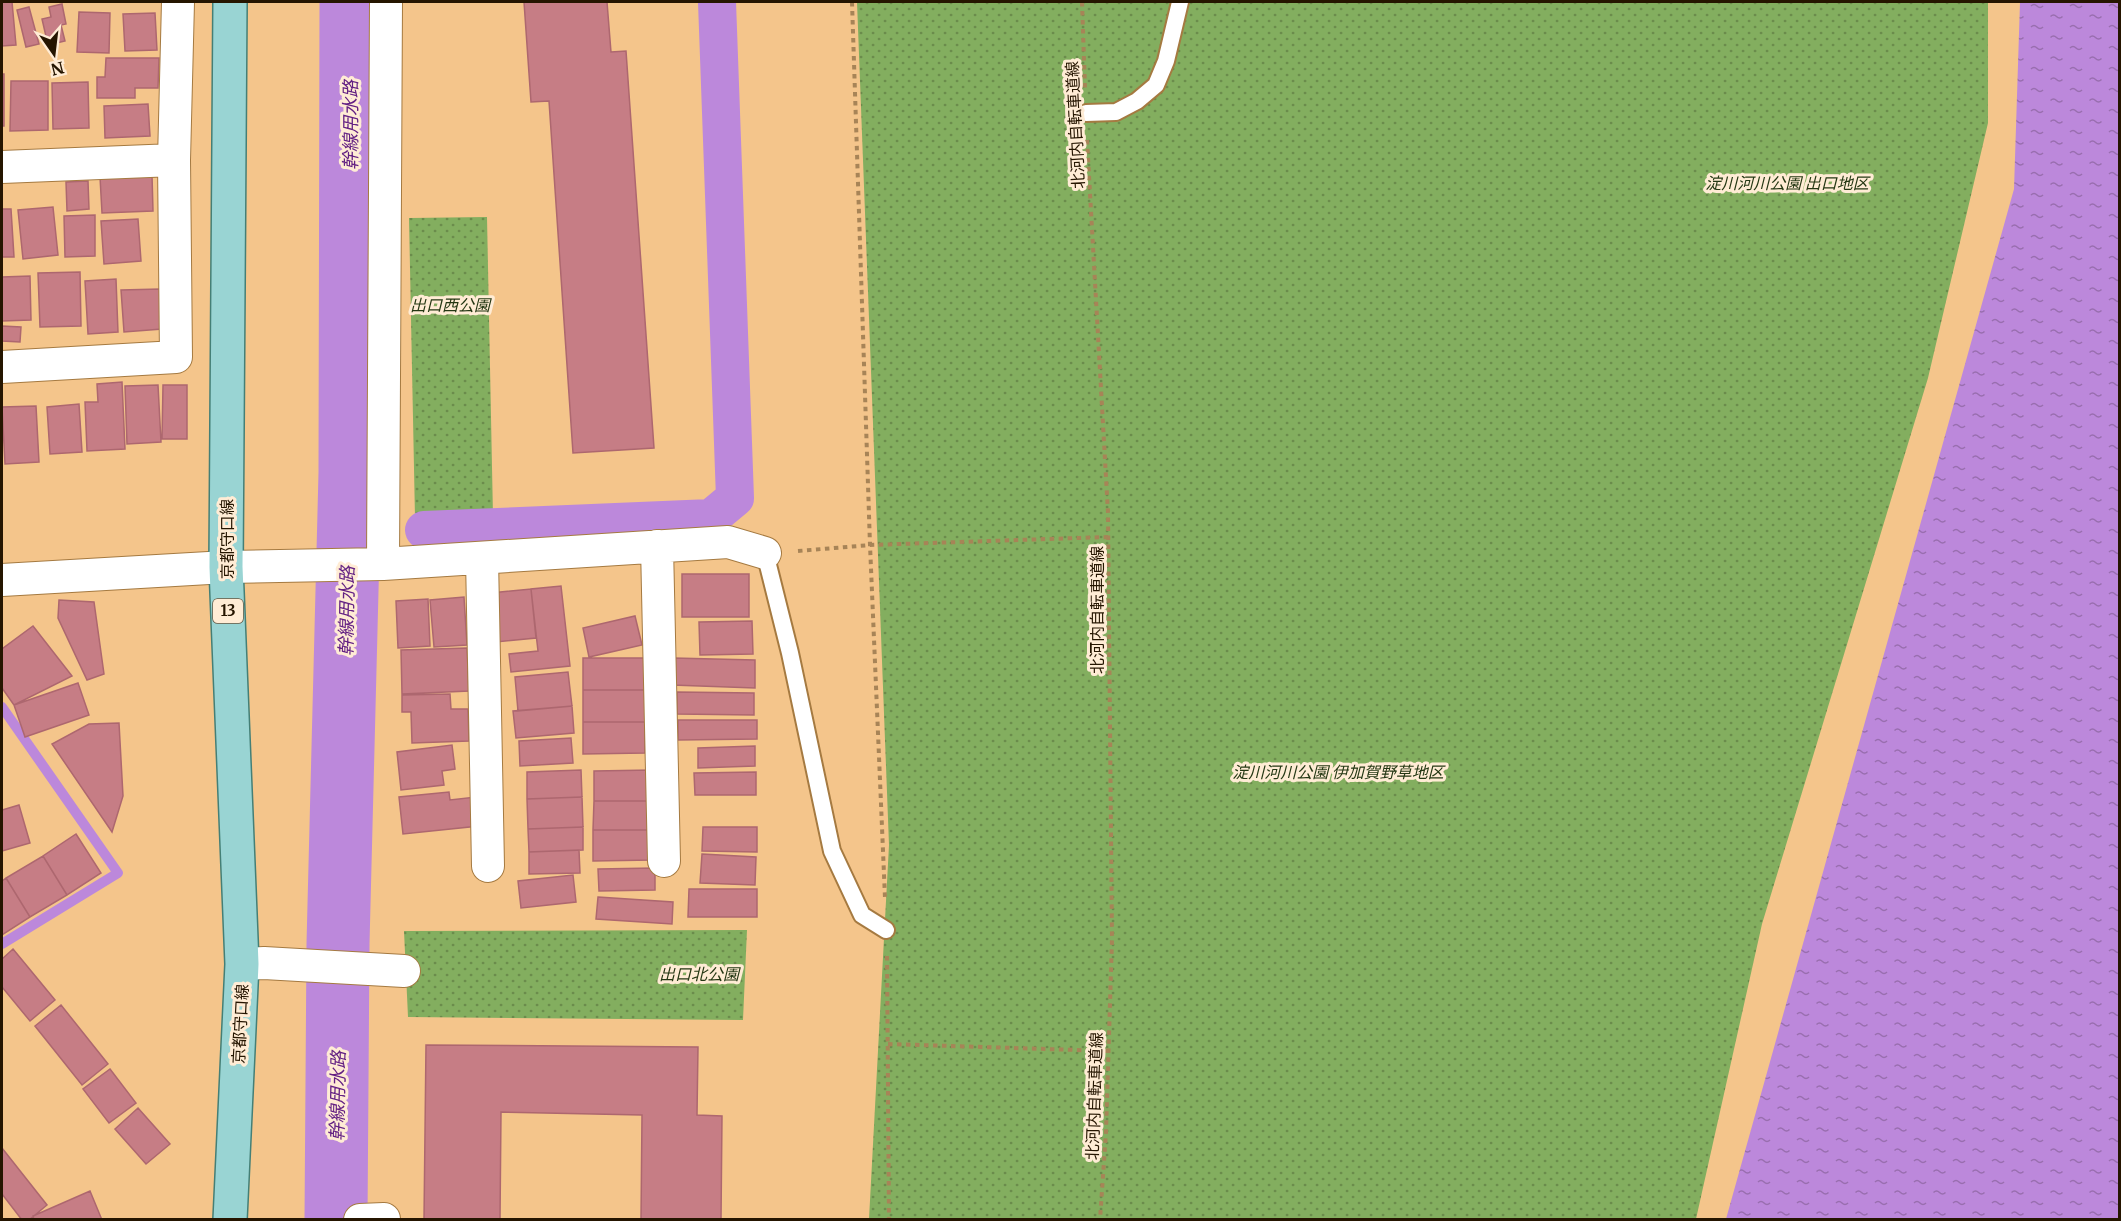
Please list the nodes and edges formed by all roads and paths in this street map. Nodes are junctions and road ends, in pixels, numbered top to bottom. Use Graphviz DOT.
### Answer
graph roads {
  1 [pos="178,2"];
  2 [pos="230,2"];
  3 [pos="386,2"];
  4 [pos="852,2"];
  5 [pos="1082,2"];
  6 [pos="1180,2"];
  7 [pos="1086,113"];
  8 [pos="174,160"];
  9 [pos="2,167"];
  10 [pos="2,368"];
  11 [pos="1108,537"];
  12 [pos="870,545"];
  13 [pos="657,546"];
  14 [pos="765,553"];
  15 [pos="482,558"];
  16 [pos="383,564"];
  17 [pos="226,567"];
  18 [pos="2,580"];
  19 [pos="664,861"];
  20 [pos="488,866"];
  21 [pos="886,930"];
  22 [pos="253,963"];
  23 [pos="404,971"];
  24 [pos="888,1044"];
  25 [pos="1108,1051"];
  26 [pos="384,1219"];
  27 [pos="230,1220"];
  28 [pos="360,1220"];
  29 [pos="889,1220"];
  30 [pos="1100,1220"];
  1 -- 8 [label="street"];
  2 -- 17 [label="main road, 京都守口線 / 13"];
  3 -- 16 [label="street"];
  4 -- 12 [label="path"];
  5 -- 7 [label="path, 北河内自転車道線"];
  6 -- 7 [label="lane"];
  7 -- 11 [label="path, 北河内自転車道線"];
  8 -- 9 [label="street"];
  8 -- 10 [label="street"];
  11 -- 12 [label="path"];
  11 -- 25 [label="path, 北河内自転車道線"];
  12 -- 14 [label="path"];
  12 -- 21 [label="path"];
  13 -- 14 [label="street"];
  13 -- 15 [label="street"];
  13 -- 19 [label="street"];
  14 -- 21 [label="lane"];
  15 -- 16 [label="street"];
  15 -- 20 [label="street"];
  16 -- 17 [label="street"];
  17 -- 18 [label="street"];
  17 -- 22 [label="main road, 京都守口線 / 13"];
  21 -- 24 [label="path"];
  22 -- 23 [label="street"];
  22 -- 27 [label="main road, 京都守口線 / 13"];
  24 -- 25 [label="path"];
  24 -- 29 [label="path"];
  25 -- 30 [label="path, 北河内自転車道線"];
  26 -- 28 [label="street"];
}
